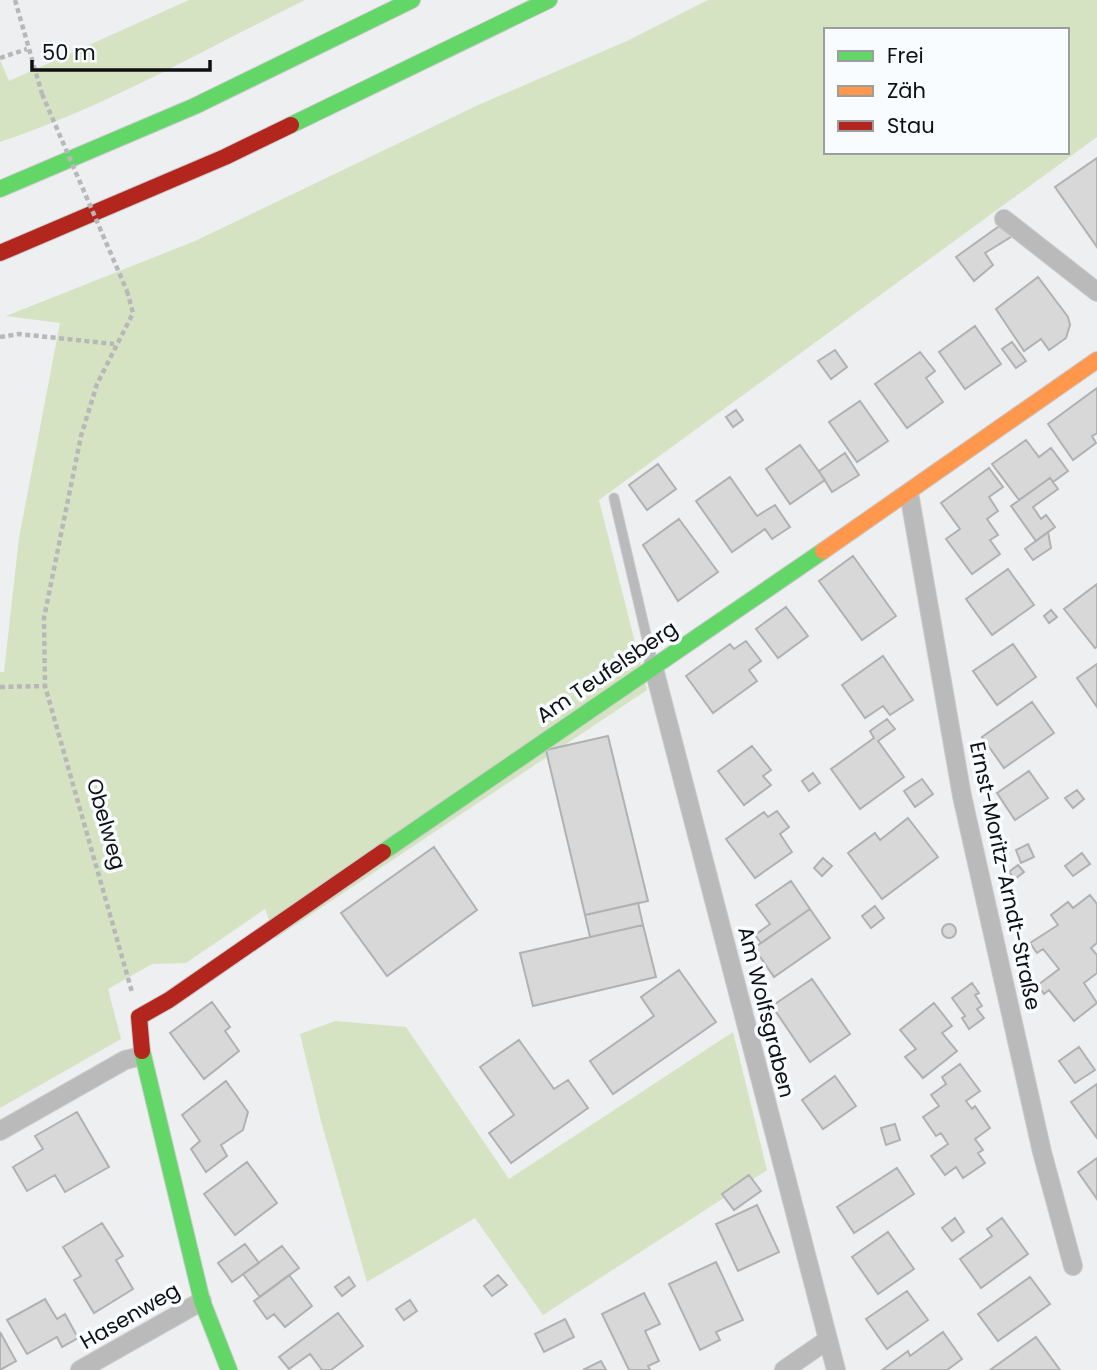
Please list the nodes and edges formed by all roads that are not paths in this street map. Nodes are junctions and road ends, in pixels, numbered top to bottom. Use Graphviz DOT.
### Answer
graph roads {
  1 [pos="412,0"];
  2 [pos="549,0"];
  3 [pos="0,189"];
  4 [pos="1004,219"];
  5 [pos="0,253"];
  6 [pos="1097,292"];
  7 [pos="1097,360"];
  8 [pos="909,493"];
  9 [pos="614,498"];
  10 [pos="653,665"];
  11 [pos="142,1056"];
  12 [pos="0,1130"];
  13 [pos="1073,1266"];
  14 [pos="202,1301"];
  15 [pos="826,1341"];
  16 [pos="80,1370"];
  17 [pos="229,1370"];
  18 [pos="784,1370"];
  19 [pos="836,1370"];
  1 -- 3 [label="main road"];
  2 -- 5 [label="main road"];
  4 -- 6 [label="street"];
  7 -- 8 [label="main road, Am Teufelsberg"];
  8 -- 10 [label="main road, Am Teufelsberg"];
  8 -- 13 [label="street, Ernst-Moritz-Arndt-Straße"];
  9 -- 10 [label="lane"];
  10 -- 11 [label="main road, Am Teufelsberg"];
  10 -- 15 [label="street, Am Wolfsgraben"];
  11 -- 12 [label="street"];
  11 -- 14 [label="main road"];
  14 -- 16 [label="street, Hasenweg"];
  14 -- 17 [label="main road"];
  15 -- 18 [label="street"];
  15 -- 19 [label="street, Am Wolfsgraben"];
}
